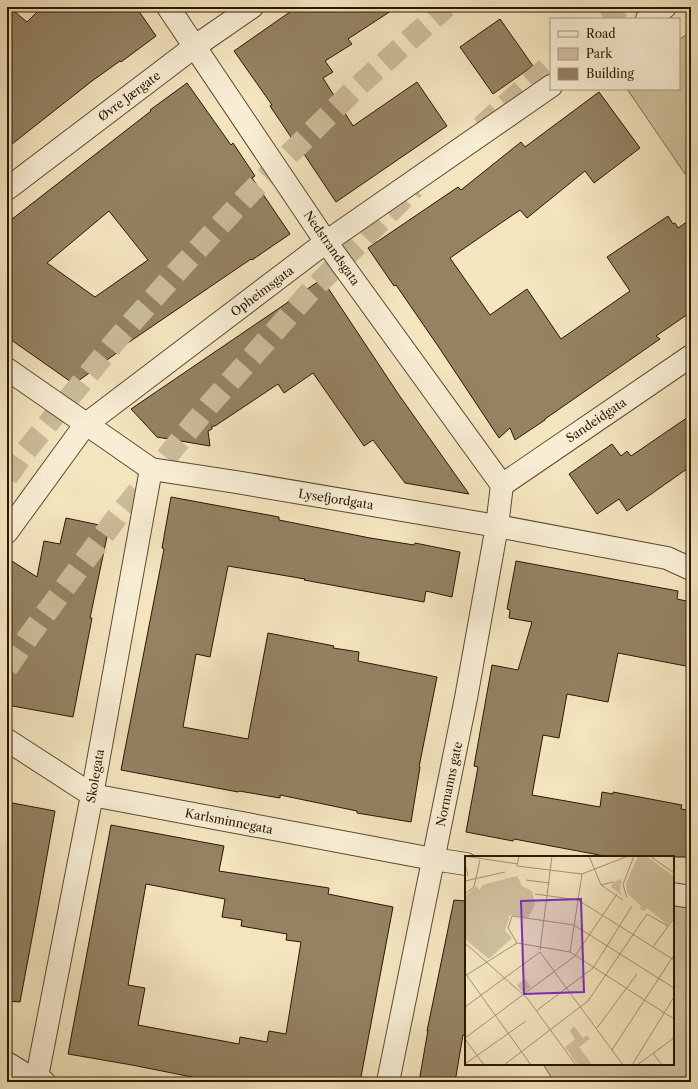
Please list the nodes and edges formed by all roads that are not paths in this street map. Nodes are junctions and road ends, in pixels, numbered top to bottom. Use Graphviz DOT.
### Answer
graph roads {
  1 [pos="168,7"];
  2 [pos="252,7"];
  3 [pos="664,7"];
  4 [pos="648,18"];
  5 [pos="194,47"];
  6 [pos="550,87"];
  7 [pos="7,188"];
  8 [pos="326,242"];
  9 [pos="691,356"];
  10 [pos="7,369"];
  11 [pos="86,425"];
  12 [pos="150,469"];
  13 [pos="502,485"];
  14 [pos="497,526"];
  15 [pos="7,532"];
  16 [pos="691,569"];
  17 [pos="7,740"];
  18 [pos="92,794"];
  19 [pos="433,859"];
  20 [pos="465,864"];
  21 [pos="674,894"];
  22 [pos="691,897"];
  23 [pos="7,1063"];
  24 [pos="39,1082"];
  25 [pos="388,1082"];
  1 -- 5 [label="street, Nedstrandsgata"];
  2 -- 5 [label="street, Øvre Jærgate"];
  3 -- 4 [label="street"];
  5 -- 7 [label="street, Øvre Jærgate"];
  5 -- 8 [label="street, Nedstrandsgata"];
  6 -- 8 [label="street, Opheimsgata"];
  8 -- 11 [label="street, Opheimsgata"];
  8 -- 13 [label="street, Nedstrandsgata"];
  9 -- 13 [label="street, Sandeidgata"];
  10 -- 11 [label="street, Lysefjordgata"];
  11 -- 12 [label="street, Lysefjordgata"];
  11 -- 15 [label="street, Opheimsgata"];
  12 -- 14 [label="street, Lysefjordgata"];
  12 -- 18 [label="street, Skolegata"];
  13 -- 14 [label="street, Normanns gate"];
  14 -- 16 [label="street, Lysefjordgata"];
  14 -- 19 [label="street, Normanns gate"];
  17 -- 18 [label="street, Karlsminnegata"];
  18 -- 19 [label="street, Karlsminnegata"];
  18 -- 24 [label="street, Skolegata"];
  19 -- 20 [label="street, Karlsminnegata"];
  19 -- 25 [label="street, Normanns gate"];
  21 -- 22 [label="street"];
  23 -- 24 [label="street"];
}
